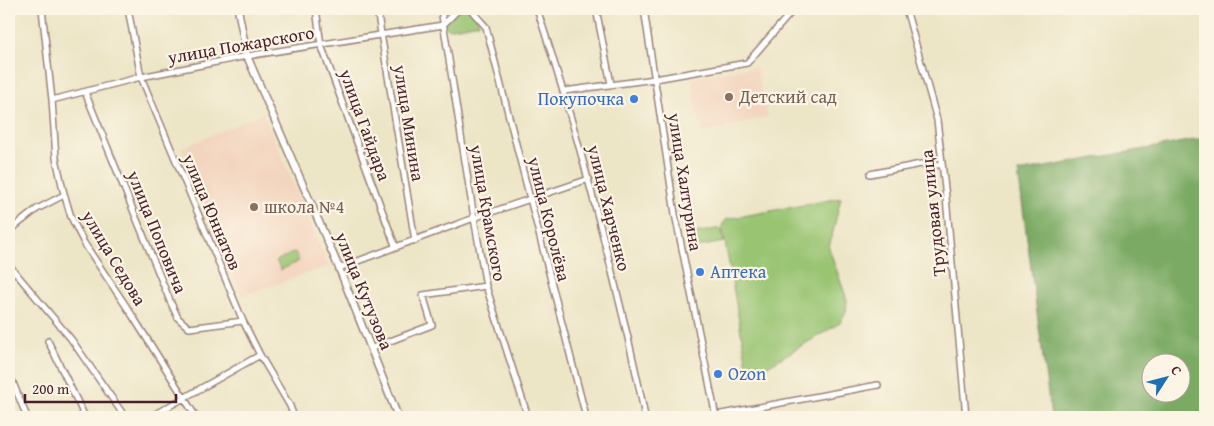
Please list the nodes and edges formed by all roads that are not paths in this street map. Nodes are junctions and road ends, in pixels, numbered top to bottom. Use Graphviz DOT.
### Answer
graph roads {
  1 [pos="42,9"];
  2 [pos="128,9"];
  3 [pos="238,9"];
  4 [pos="316,9"];
  5 [pos="377,9"];
  6 [pos="441,9"];
  7 [pos="459,9"];
  8 [pos="470,9"];
  9 [pos="537,9"];
  10 [pos="596,9"];
  11 [pos="644,9"];
  12 [pos="794,9"];
  13 [pos="906,9"];
  14 [pos="443,25"];
  15 [pos="382,36"];
  16 [pos="321,45"];
  17 [pos="247,56"];
  18 [pos="141,77"];
  19 [pos="654,79"];
  20 [pos="611,84"];
  21 [pos="564,91"];
  22 [pos="85,92"];
  23 [pos="52,100"];
  24 [pos="942,165"];
  25 [pos="870,174"];
  26 [pos="589,179"];
  27 [pos="64,195"];
  28 [pos="530,200"];
  29 [pos="474,218"];
  30 [pos="9,231"];
  31 [pos="415,241"];
  32 [pos="396,248"];
  33 [pos="9,265"];
  34 [pos="339,268"];
  35 [pos="486,286"];
  36 [pos="243,321"];
  37 [pos="48,341"];
  38 [pos="372,348"];
  39 [pos="260,355"];
  40 [pos="9,373"];
  41 [pos="878,385"];
  42 [pos="182,398"];
  43 [pos="716,416"];
  44 [pos="27,417"];
  45 [pos="85,417"];
  46 [pos="125,417"];
  47 [pos="150,417"];
  48 [pos="196,417"];
  49 [pos="294,417"];
  50 [pos="398,417"];
  51 [pos="528,417"];
  52 [pos="586,417"];
  53 [pos="645,417"];
  54 [pos="966,417"];
  1 -- 23 [label="street, улица Седова"];
  2 -- 18 [label="street, улица Юннатов"];
  3 -- 17 [label="main road, улица Кутузова"];
  4 -- 16 [label="street, улица Гайдара"];
  5 -- 15 [label="street, улица Минина"];
  6 -- 14 [label="street, улица Крамского"];
  7 -- 14 [label="street"];
  8 -- 28 [label="street, улица Королёва"];
  9 -- 21 [label="street, улица Харченко"];
  10 -- 20 [label="street"];
  11 -- 19 [label="street, улица Халтурина"];
  12 -- 19 [label="street"];
  13 -- 24 [label="street, Трудовая улица"];
  14 -- 15 [label="street, улица Пожарского"];
  14 -- 29 [label="street, улица Крамского"];
  15 -- 16 [label="street, улица Пожарского"];
  15 -- 31 [label="street, улица Минина"];
  16 -- 17 [label="street, улица Пожарского"];
  16 -- 32 [label="street, улица Гайдара"];
  17 -- 18 [label="street, улица Пожарского"];
  17 -- 34 [label="main road, улица Кутузова"];
  18 -- 22 [label="street, улица Пожарского"];
  18 -- 36 [label="street, улица Юннатов"];
  19 -- 20 [label="street"];
  19 -- 43 [label="street, улица Халтурина"];
  20 -- 21 [label="street"];
  21 -- 26 [label="street, улица Харченко"];
  22 -- 23 [label="street, улица Пожарского"];
  22 -- 36 [label="street, улица Поповича"];
  23 -- 27 [label="street, улица Седова"];
  24 -- 25 [label="street"];
  24 -- 54 [label="street, Трудовая улица"];
  26 -- 28 [label="street"];
  26 -- 53 [label="street, улица Харченко"];
  27 -- 30 [label="street"];
  27 -- 42 [label="street, улица Седова"];
  28 -- 29 [label="street"];
  28 -- 52 [label="street, улица Королёва"];
  29 -- 31 [label="street"];
  29 -- 35 [label="street, улица Крамского"];
  31 -- 32 [label="street"];
  32 -- 34 [label="street"];
  33 -- 46 [label="street"];
  34 -- 38 [label="main road, улица Кутузова"];
  35 -- 38 [label="street"];
  35 -- 51 [label="street, улица Крамского"];
  36 -- 39 [label="street, улица Юннатов"];
  37 -- 45 [label="street"];
  38 -- 50 [label="main road, улица Кутузова"];
  39 -- 42 [label="street"];
  39 -- 49 [label="street, улица Юннатов"];
  40 -- 44 [label="street"];
  41 -- 43 [label="street"];
  42 -- 47 [label="street"];
  42 -- 48 [label="street, улица Седова"];
}
